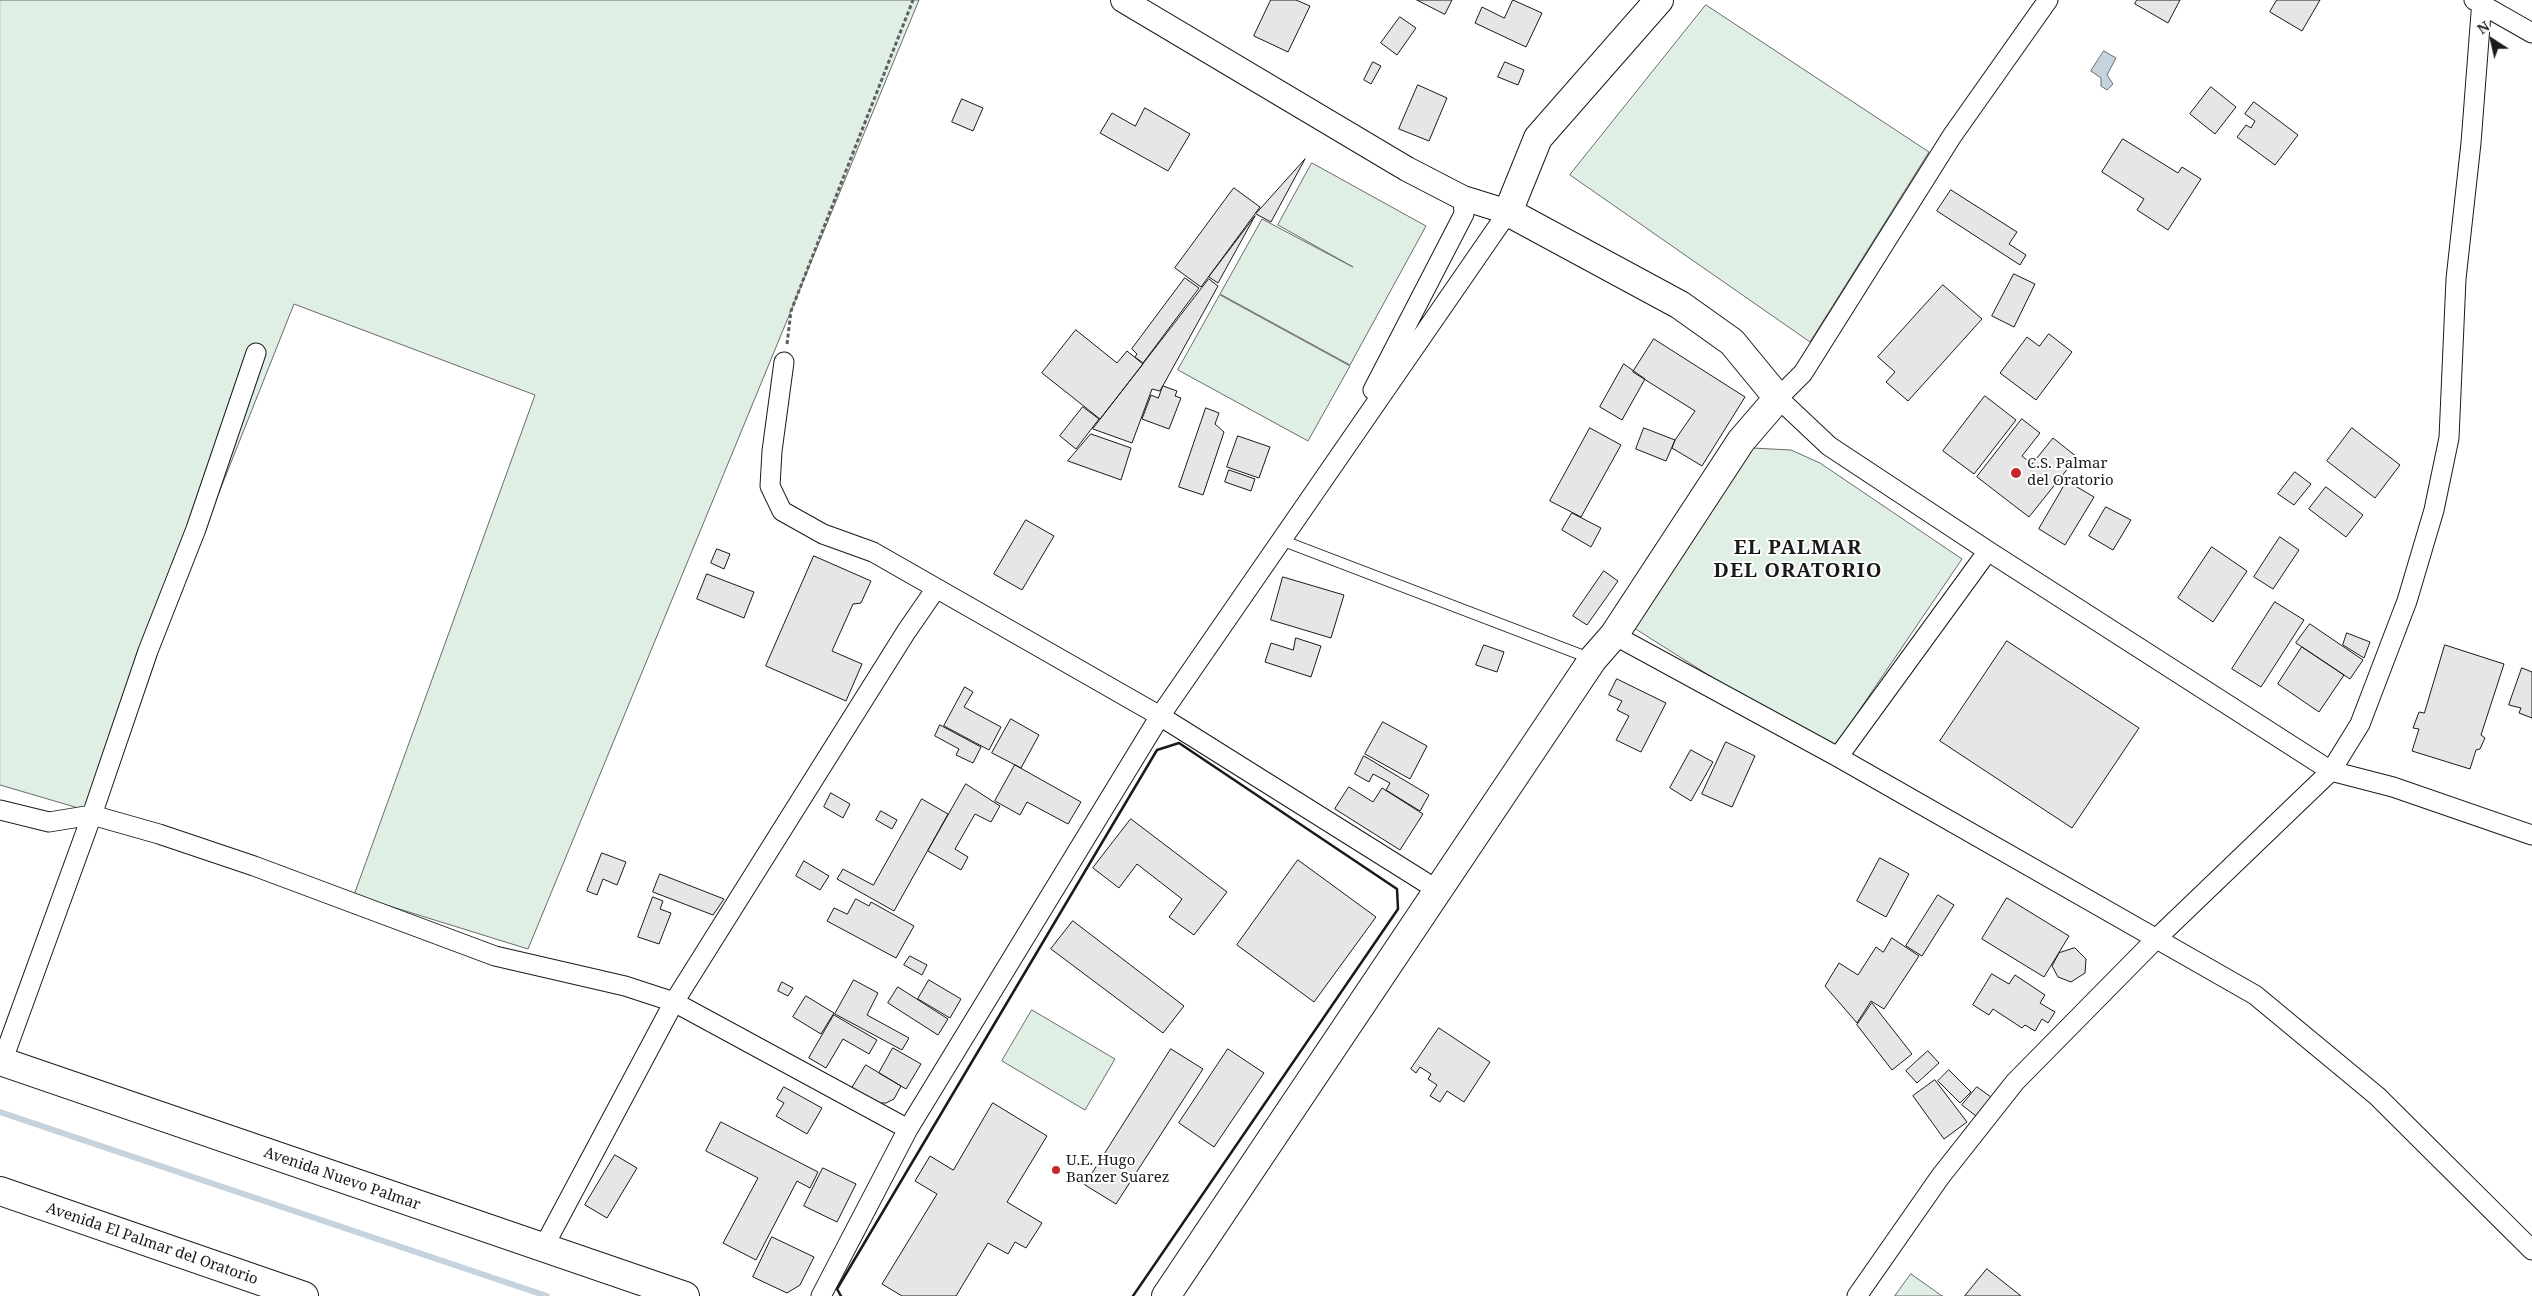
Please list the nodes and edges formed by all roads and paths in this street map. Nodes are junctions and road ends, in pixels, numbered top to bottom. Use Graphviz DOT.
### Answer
graph roads {
  1 [pos="913,0"];
  2 [pos="1123,0"];
  3 [pos="1659,0"];
  4 [pos="2048,0"];
  5 [pos="2479,1"];
  6 [pos="2532,33"];
  7 [pos="1463,198"];
  8 [pos="1508,212"];
  9 [pos="256,353"];
  10 [pos="784,362"];
  11 [pos="1778,398"];
  12 [pos="1338,457"];
  13 [pos="1280,540"];
  14 [pos="1988,551"];
  15 [pos="935,590"];
  16 [pos="1614,635"];
  17 [pos="1593,659"];
  18 [pos="1160,716"];
  19 [pos="1838,757"];
  20 [pos="2331,771"];
  21 [pos="0,810"];
  22 [pos="92,816"];
  23 [pos="2532,835"];
  24 [pos="1439,891"];
  25 [pos="2157,938"];
  26 [pos="674,1002"];
  27 [pos="1,1062"];
  28 [pos="908,1129"];
  29 [pos="0,1191"];
  30 [pos="543,1248"];
  31 [pos="2532,1250"];
  32 [pos="268,1291"];
  33 [pos="304,1296"];
  34 [pos="685,1296"];
  35 [pos="821,1296"];
  36 [pos="1166,1296"];
  37 [pos="1857,1296"];
  1 -- 10 [label="path"];
  2 -- 7 [label="street"];
  3 -- 8 [label="main road"];
  4 -- 11 [label="street"];
  5 -- 6 [label="street"];
  5 -- 20 [label="street"];
  7 -- 8 [label="street"];
  7 -- 12 [label="street"];
  8 -- 11 [label="main road"];
  8 -- 12 [label="street"];
  9 -- 22 [label="street"];
  10 -- 15 [label="street"];
  11 -- 14 [label="street"];
  11 -- 16 [label="main road"];
  12 -- 13 [label="street"];
  13 -- 17 [label="lane"];
  13 -- 18 [label="street"];
  14 -- 19 [label="street"];
  14 -- 20 [label="street"];
  15 -- 18 [label="street"];
  15 -- 26 [label="street"];
  16 -- 17 [label="main road"];
  16 -- 19 [label="street"];
  17 -- 24 [label="main road"];
  18 -- 24 [label="street"];
  18 -- 28 [label="street"];
  19 -- 25 [label="street"];
  20 -- 23 [label="street"];
  20 -- 25 [label="street"];
  21 -- 22 [label="street"];
  22 -- 26 [label="street"];
  22 -- 27 [label="street"];
  24 -- 36 [label="main road"];
  25 -- 31 [label="street"];
  25 -- 37 [label="street"];
  26 -- 28 [label="street"];
  26 -- 30 [label="street"];
  27 -- 30 [label="main road, Avenida Nuevo Palmar"];
  28 -- 35 [label="street"];
  29 -- 32 [label="main road, Avenida El Palmar del Oratorio"];
  30 -- 34 [label="main road, Avenida Nuevo Palmar"];
  32 -- 33 [label="main road, Avenida El Palmar del Oratorio"];
}
